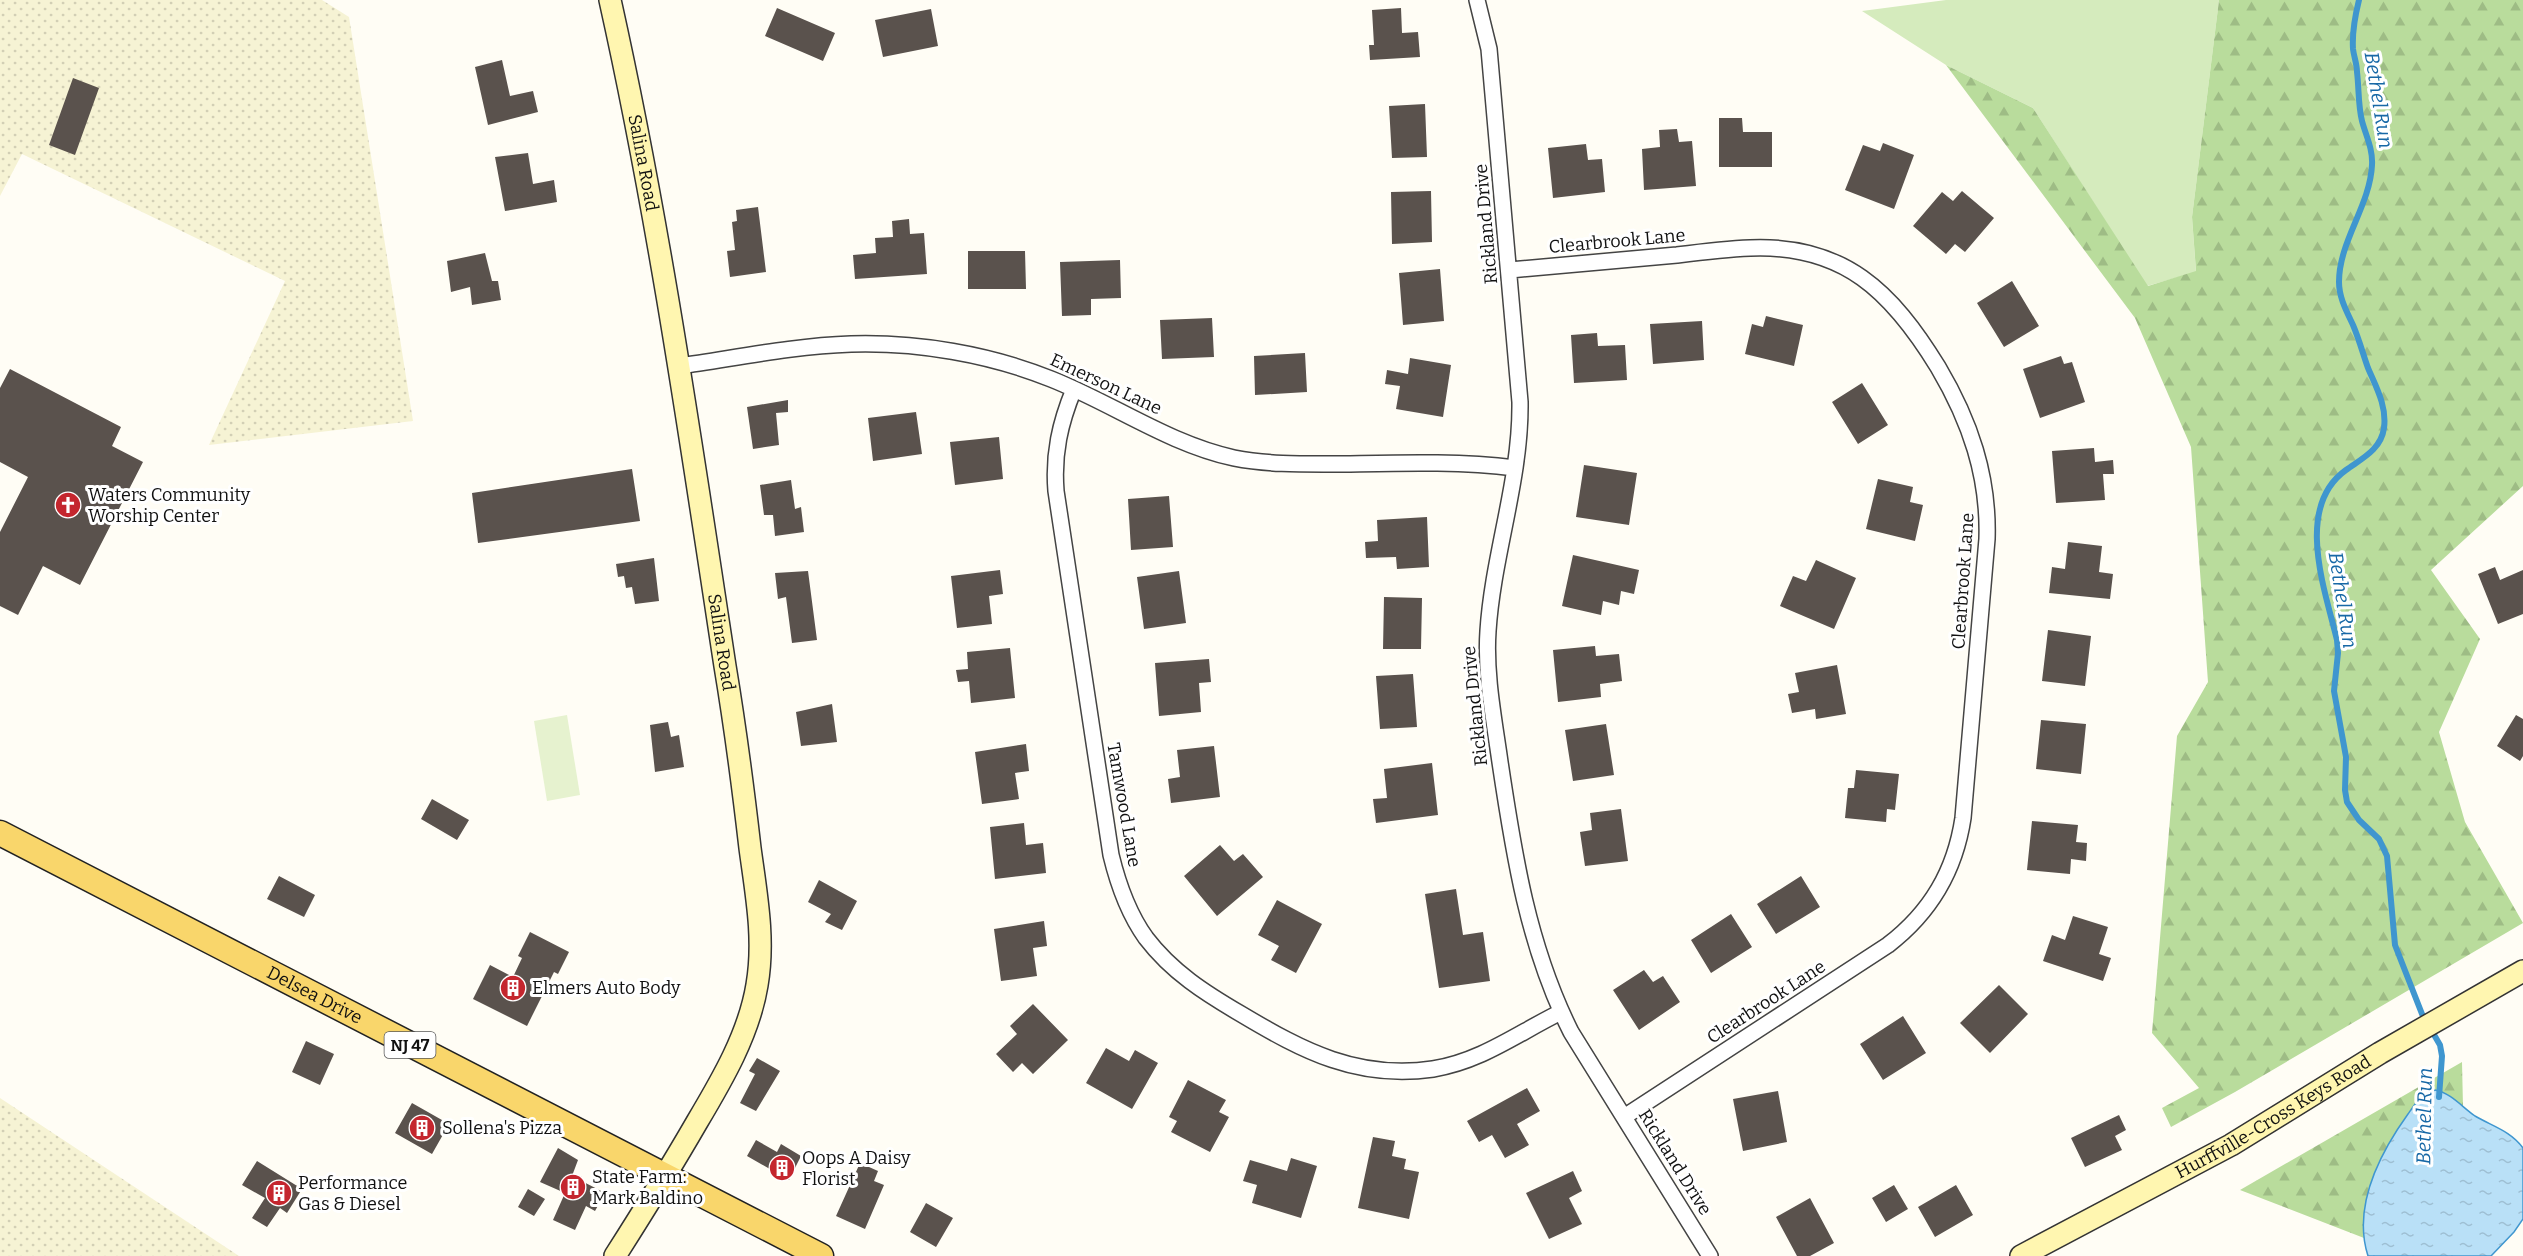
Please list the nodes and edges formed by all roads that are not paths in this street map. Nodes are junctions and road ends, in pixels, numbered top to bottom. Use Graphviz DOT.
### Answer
graph roads {
  1 [pos="610,0"];
  2 [pos="1477,0"];
  3 [pos="1510,270"];
  4 [pos="679,366"];
  5 [pos="1074,388"];
  6 [pos="1515,468"];
  7 [pos="0,833"];
  8 [pos="2523,971"];
  9 [pos="1561,1012"];
  10 [pos="1624,1118"];
  11 [pos="665,1177"];
  12 [pos="615,1256"];
  13 [pos="821,1256"];
  14 [pos="1710,1256"];
  15 [pos="2021,1256"];
  1 -- 4 [label="street, Salina Road"];
  2 -- 3 [label="street, Rickland Drive"];
  3 -- 6 [label="street, Rickland Drive"];
  3 -- 10 [label="street, Clearbrook Lane"];
  4 -- 5 [label="street, Emerson Lane"];
  4 -- 11 [label="street, Salina Road"];
  5 -- 6 [label="street, Emerson Lane"];
  5 -- 9 [label="street, Tamwood Lane"];
  6 -- 9 [label="street, Rickland Drive"];
  7 -- 11 [label="main road, Delsea Drive / NJ 47"];
  8 -- 15 [label="street, Hurffville-Cross Keys Road"];
  9 -- 10 [label="street, Rickland Drive"];
  10 -- 14 [label="street, Rickland Drive"];
  11 -- 12 [label="street, Salina Road"];
  11 -- 13 [label="main road, Delsea Drive / NJ 47"];
}
